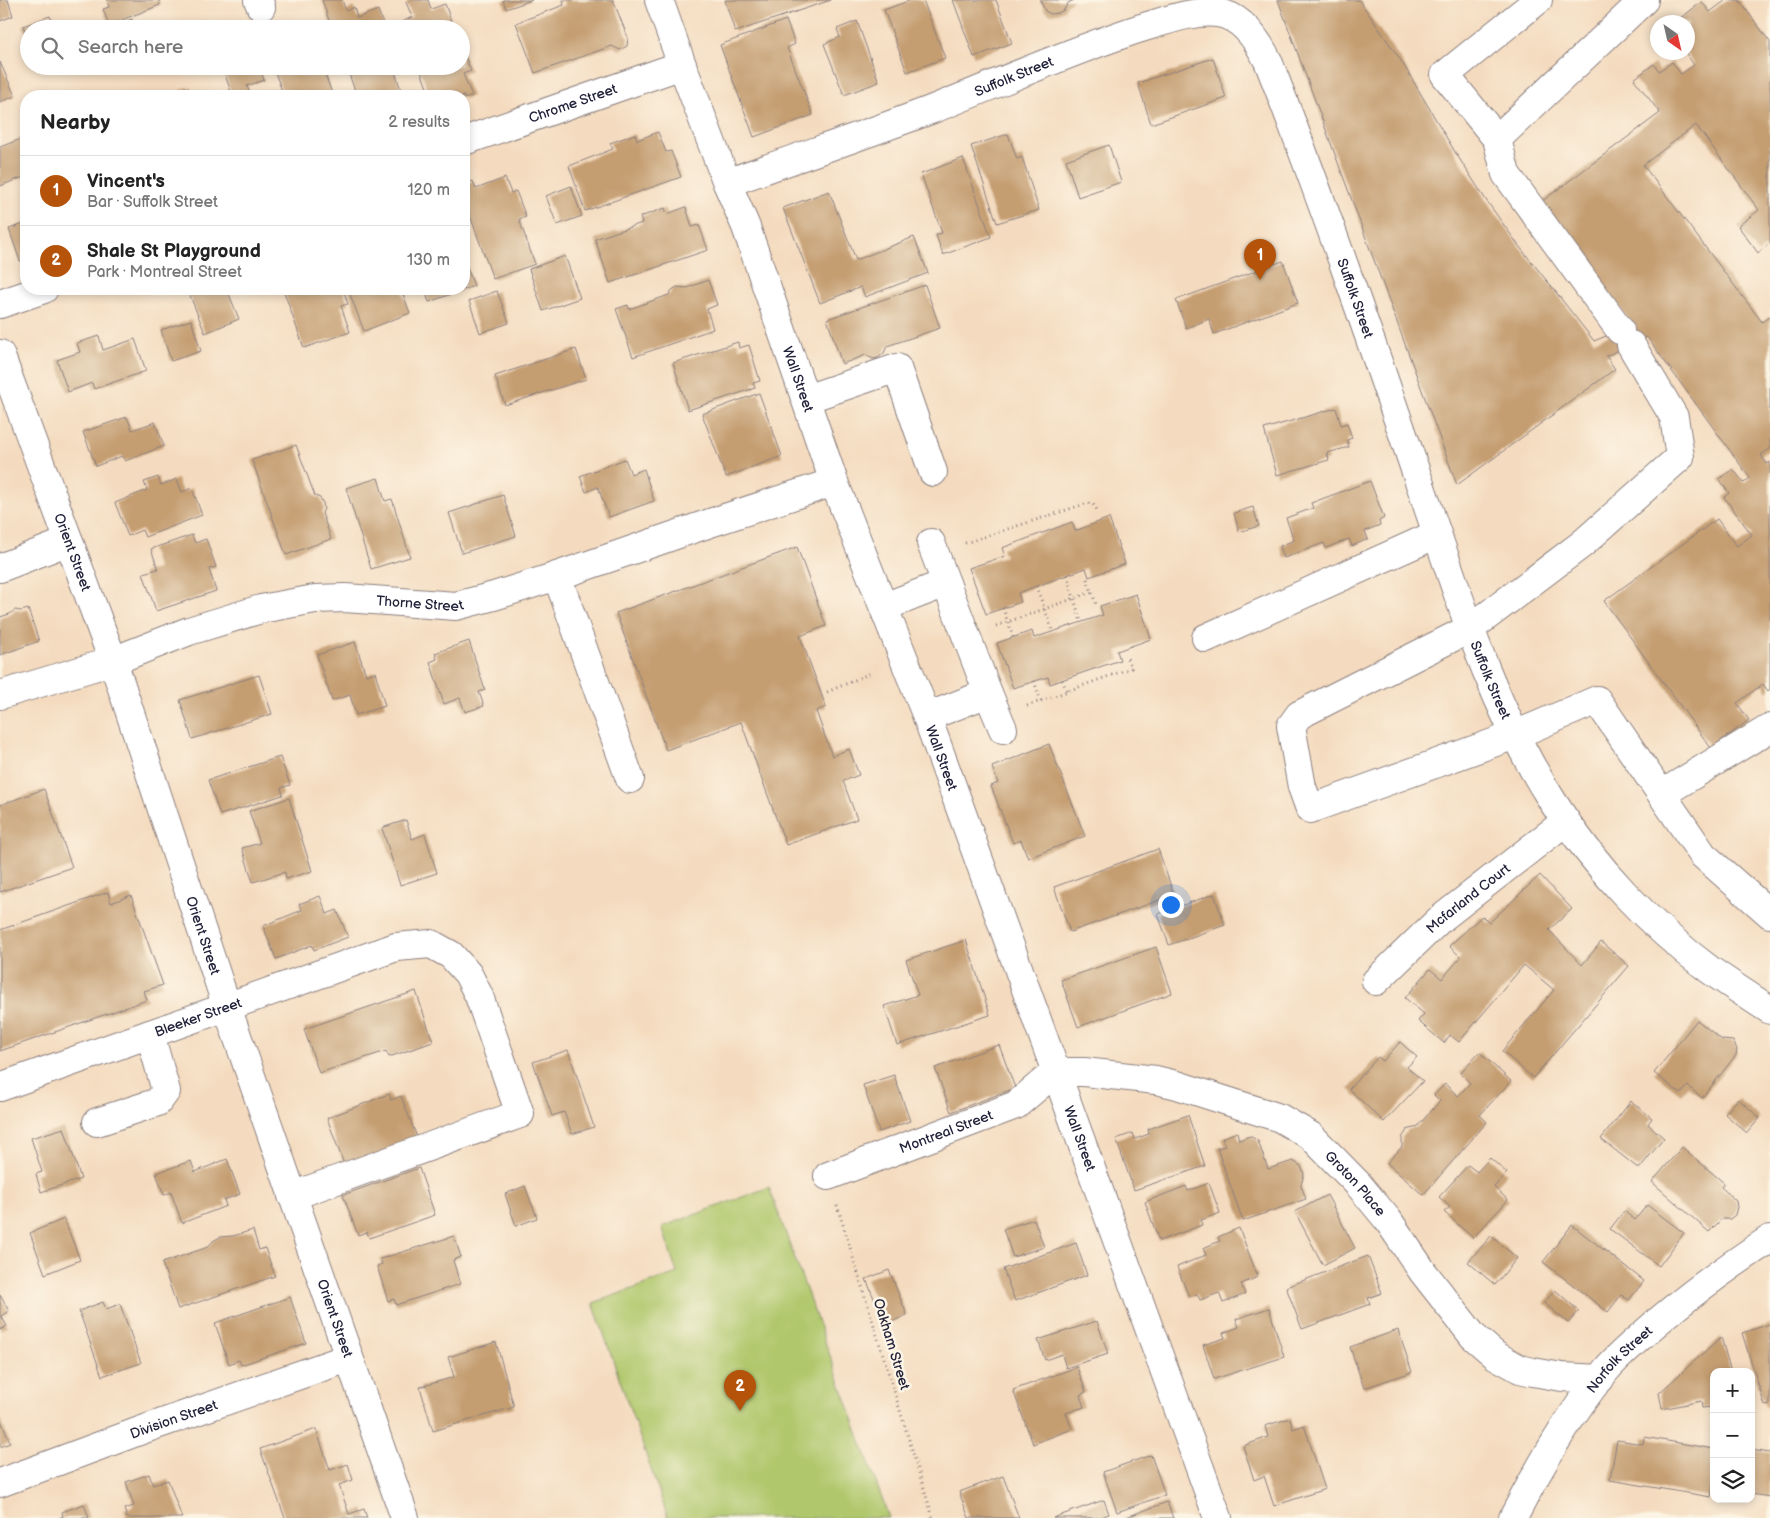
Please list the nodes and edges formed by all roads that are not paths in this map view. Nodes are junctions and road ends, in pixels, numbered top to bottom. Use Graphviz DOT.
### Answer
graph roads {
  1 [pos="659,0"];
  2 [pos="1538,0"];
  3 [pos="1644,0"];
  4 [pos="682,65"];
  5 [pos="1497,138"];
  6 [pos="470,140"];
  7 [pos="727,183"];
  8 [pos="26,295"];
  9 [pos="0,304"];
  10 [pos="0,354"];
  11 [pos="806,399"];
  12 [pos="933,472"];
  13 [pos="834,482"];
  14 [pos="1437,534"];
  15 [pos="69,541"];
  16 [pos="0,568"];
  17 [pos="557,576"];
  18 [pos="884,607"];
  19 [pos="1471,628"];
  20 [pos="1206,638"];
  21 [pos="113,661"];
  22 [pos="0,695"];
  23 [pos="927,716"];
  24 [pos="1770,728"];
  25 [pos="1515,735"];
  26 [pos="630,779"];
  27 [pos="1662,794"];
  28 [pos="1566,821"];
  29 [pos="1770,914"];
  30 [pos="1376,981"];
  31 [pos="227,1007"];
  32 [pos="1770,1010"];
  33 [pos="150,1034"];
  34 [pos="1055,1072"];
  35 [pos="0,1087"];
  36 [pos="98,1122"];
  37 [pos="828,1176"];
  38 [pos="292,1196"];
  39 [pos="1770,1239"];
  40 [pos="348,1358"];
  41 [pos="1600,1379"];
  42 [pos="0,1483"];
  43 [pos="405,1518"];
  44 [pos="1218,1518"];
  45 [pos="1513,1518"];
  1 -- 4 [label="street, Wall Street"];
  2 -- 5 [label="street"];
  3 -- 5 [label="street"];
  4 -- 6 [label="street, Chrome Street"];
  4 -- 7 [label="street, Wall Street"];
  5 -- 19 [label="street"];
  7 -- 11 [label="street, Wall Street"];
  7 -- 14 [label="street, Suffolk Street"];
  8 -- 9 [label="street"];
  10 -- 15 [label="street, Orient Street"];
  11 -- 12 [label="street"];
  11 -- 13 [label="street, Wall Street"];
  13 -- 17 [label="street, Thorne Street"];
  13 -- 18 [label="street, Wall Street"];
  14 -- 19 [label="street, Suffolk Street"];
  14 -- 20 [label="street"];
  15 -- 16 [label="street"];
  15 -- 21 [label="street, Orient Street"];
  17 -- 21 [label="street, Thorne Street"];
  17 -- 26 [label="street"];
  18 -- 23 [label="street, Wall Street"];
  18 -- 23 [label="street"];
  19 -- 25 [label="street, Suffolk Street"];
  19 -- 25 [label="street"];
  21 -- 22 [label="street, Thorne Street"];
  21 -- 31 [label="street, Orient Street"];
  23 -- 34 [label="street, Wall Street"];
  24 -- 27 [label="street"];
  25 -- 27 [label="street"];
  25 -- 28 [label="street, Suffolk Street"];
  27 -- 29 [label="street"];
  28 -- 30 [label="street, Mcfarland Court"];
  28 -- 32 [label="street, Suffolk Street"];
  31 -- 33 [label="street, Bleeker Street"];
  31 -- 38 [label="street, Orient Street"];
  31 -- 38 [label="street, Bleeker Street"];
  33 -- 35 [label="street, Bleeker Street"];
  33 -- 36 [label="street"];
  34 -- 37 [label="street, Montreal Street"];
  34 -- 41 [label="street, Groton Place"];
  34 -- 44 [label="street, Wall Street"];
  38 -- 40 [label="street, Orient Street"];
  39 -- 41 [label="street, Norfolk Street"];
  40 -- 42 [label="street, Division Street"];
  40 -- 43 [label="street, Orient Street"];
  41 -- 45 [label="street, Norfolk Street"];
}
